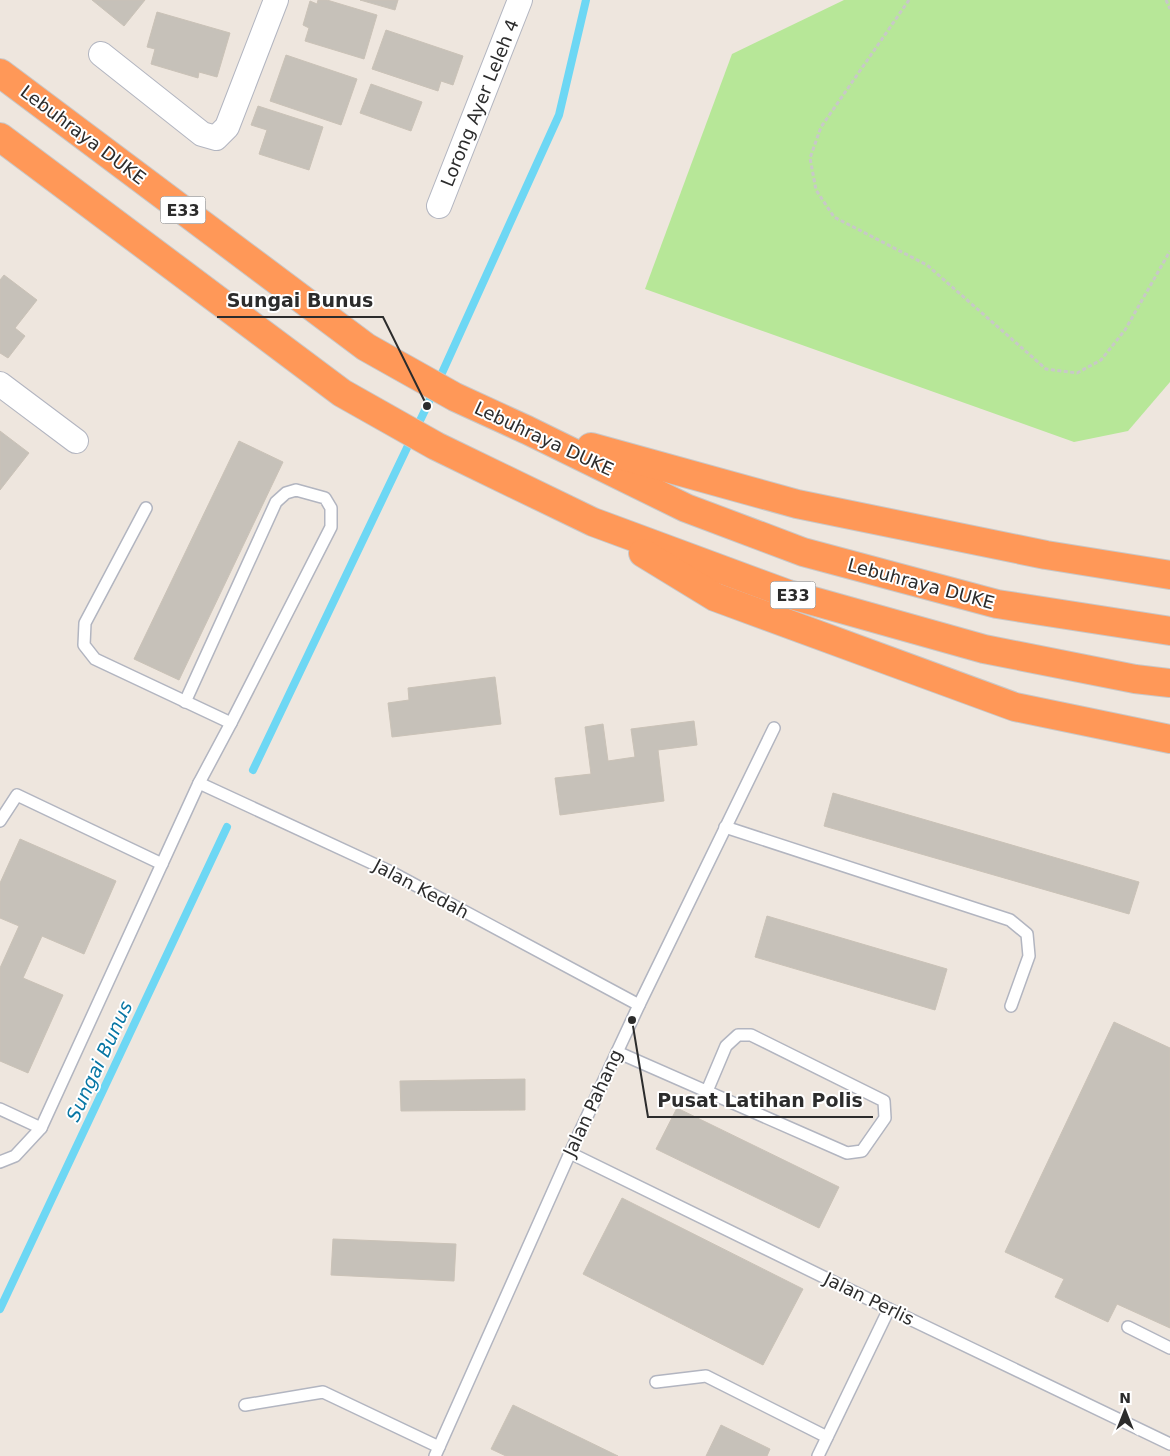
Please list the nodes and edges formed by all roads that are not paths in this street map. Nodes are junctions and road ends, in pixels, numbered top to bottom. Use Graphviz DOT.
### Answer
graph roads {
  1 [pos="276,0"];
  2 [pos="520,0"];
  3 [pos="101,54"];
  4 [pos="0,73"];
  5 [pos="0,137"];
  6 [pos="439,206"];
  7 [pos="0,384"];
  8 [pos="527,430"];
  9 [pos="76,441"];
  10 [pos="146,508"];
  11 [pos="593,522"];
  12 [pos="1170,575"];
  13 [pos="1170,631"];
  14 [pos="1170,683"];
  15 [pos="185,702"];
  16 [pos="231,723"];
  17 [pos="774,728"];
  18 [pos="1170,739"];
  19 [pos="199,782"];
  20 [pos="0,821"];
  21 [pos="725,827"];
  22 [pos="162,864"];
  23 [pos="639,1005"];
  24 [pos="1011,1006"];
  25 [pos="617,1052"];
  26 [pos="707,1092"];
  27 [pos="0,1110"];
  28 [pos="41,1128"];
  29 [pos="570,1153"];
  30 [pos="0,1162"];
  31 [pos="889,1309"];
  32 [pos="1128,1327"];
  33 [pos="1170,1348"];
  34 [pos="656,1382"];
  35 [pos="245,1405"];
  36 [pos="827,1437"];
  37 [pos="1170,1444"];
  38 [pos="437,1451"];
  39 [pos="818,1456"];
  1 -- 3 [label="street"];
  2 -- 6 [label="street, Lorong Ayer Leleh 4"];
  4 -- 8 [label="highway, Lebuhraya DUKE / E33"];
  5 -- 11 [label="highway, E33"];
  7 -- 9 [label="street"];
  8 -- 12 [label="highway"];
  8 -- 13 [label="highway, Lebuhraya DUKE / E33"];
  10 -- 15 [label="lane"];
  11 -- 14 [label="highway, E33"];
  11 -- 18 [label="highway"];
  15 -- 16 [label="lane"];
  15 -- 16 [label="lane"];
  16 -- 19 [label="lane"];
  17 -- 21 [label="lane, Jalan Pahang"];
  19 -- 22 [label="lane"];
  19 -- 23 [label="lane, Jalan Kedah"];
  20 -- 22 [label="lane"];
  21 -- 23 [label="lane, Jalan Pahang"];
  21 -- 24 [label="lane"];
  22 -- 28 [label="lane"];
  23 -- 25 [label="lane, Jalan Pahang"];
  25 -- 26 [label="lane"];
  25 -- 29 [label="lane, Jalan Pahang"];
  26 -- 26 [label="lane"];
  27 -- 28 [label="lane"];
  28 -- 30 [label="lane"];
  29 -- 31 [label="lane, Jalan Perlis"];
  29 -- 38 [label="lane, Jalan Pahang"];
  31 -- 36 [label="lane"];
  31 -- 37 [label="lane, Jalan Perlis"];
  32 -- 33 [label="lane"];
  34 -- 36 [label="lane"];
  35 -- 38 [label="lane"];
  36 -- 39 [label="lane"];
}
